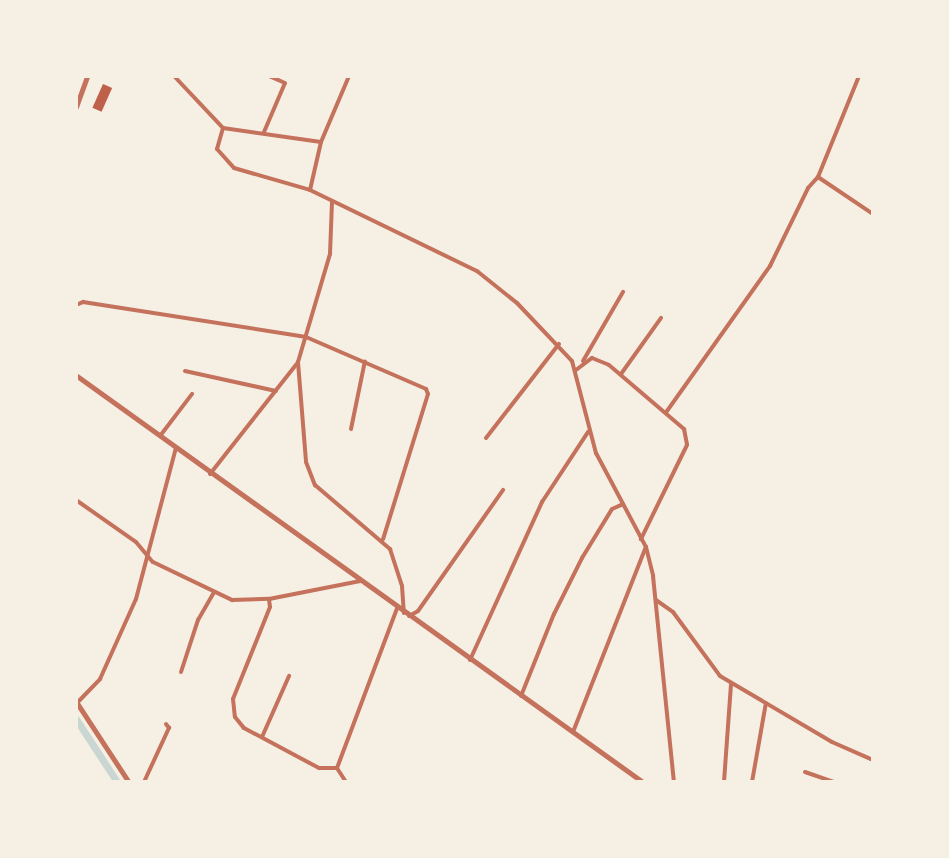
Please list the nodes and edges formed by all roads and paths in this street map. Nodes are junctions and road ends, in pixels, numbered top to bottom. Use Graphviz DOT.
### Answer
graph roads {
  1 [pos="87,76"];
  2 [pos="174,76"];
  3 [pos="269,76"];
  4 [pos="349,76"];
  5 [pos="859,76"];
  6 [pos="76,107"];
  7 [pos="223,128"];
  8 [pos="264,132"];
  9 [pos="321,142"];
  10 [pos="818,176"];
  11 [pos="310,190"];
  12 [pos="332,202"];
  13 [pos="873,214"];
  14 [pos="623,292"];
  15 [pos="76,305"];
  16 [pos="661,318"];
  17 [pos="306,337"];
  18 [pos="559,344"];
  19 [pos="365,361"];
  20 [pos="583,361"];
  21 [pos="298,362"];
  22 [pos="576,370"];
  23 [pos="185,371"];
  24 [pos="622,374"];
  25 [pos="76,375"];
  26 [pos="276,391"];
  27 [pos="192,394"];
  28 [pos="667,411"];
  29 [pos="351,429"];
  30 [pos="588,432"];
  31 [pos="160,436"];
  32 [pos="486,438"];
  33 [pos="176,448"];
  34 [pos="210,474"];
  35 [pos="503,490"];
  36 [pos="76,500"];
  37 [pos="623,504"];
  38 [pos="383,539"];
  39 [pos="641,539"];
  40 [pos="646,547"];
  41 [pos="145,556"];
  42 [pos="360,581"];
  43 [pos="214,592"];
  44 [pos="269,599"];
  45 [pos="656,600"];
  46 [pos="397,608"];
  47 [pos="404,613"];
  48 [pos="409,616"];
  49 [pos="470,660"];
  50 [pos="181,672"];
  51 [pos="289,676"];
  52 [pos="731,684"];
  53 [pos="522,696"];
  54 [pos="77,703"];
  55 [pos="766,703"];
  56 [pos="166,724"];
  57 [pos="573,732"];
  58 [pos="262,737"];
  59 [pos="873,760"];
  60 [pos="337,768"];
  61 [pos="805,772"];
  62 [pos="129,782"];
  63 [pos="144,782"];
  64 [pos="346,782"];
  65 [pos="643,782"];
  66 [pos="674,782"];
  67 [pos="724,782"];
  68 [pos="752,782"];
  69 [pos="834,782"];
  1 -- 6 [label="street"];
  2 -- 7 [label="street"];
  3 -- 8 [label="street"];
  4 -- 9 [label="street"];
  5 -- 10 [label="street"];
  7 -- 8 [label="street"];
  7 -- 11 [label="street"];
  8 -- 9 [label="street"];
  9 -- 11 [label="street"];
  10 -- 13 [label="street"];
  10 -- 28 [label="street"];
  11 -- 12 [label="street"];
  12 -- 17 [label="street"];
  12 -- 18 [label="street"];
  14 -- 20 [label="street"];
  15 -- 17 [label="street"];
  16 -- 24 [label="street"];
  17 -- 19 [label="street"];
  17 -- 21 [label="street"];
  18 -- 22 [label="street"];
  18 -- 32 [label="street"];
  19 -- 29 [label="street"];
  19 -- 38 [label="street"];
  20 -- 22 [label="street"];
  20 -- 24 [label="street"];
  21 -- 26 [label="street"];
  21 -- 38 [label="street"];
  22 -- 30 [label="street"];
  23 -- 26 [label="street"];
  24 -- 28 [label="street"];
  25 -- 31 [label="street"];
  26 -- 34 [label="street"];
  27 -- 31 [label="street"];
  28 -- 39 [label="street"];
  30 -- 37 [label="street"];
  30 -- 49 [label="street"];
  31 -- 33 [label="street"];
  33 -- 34 [label="street"];
  33 -- 41 [label="street"];
  34 -- 42 [label="street"];
  35 -- 48 [label="street"];
  36 -- 41 [label="street"];
  37 -- 39 [label="street"];
  37 -- 53 [label="street"];
  38 -- 47 [label="street"];
  39 -- 40 [label="street"];
  40 -- 45 [label="street"];
  40 -- 57 [label="street"];
  41 -- 43 [label="street"];
  41 -- 54 [label="street"];
  42 -- 44 [label="street"];
  42 -- 46 [label="street"];
  43 -- 44 [label="street"];
  43 -- 50 [label="street"];
  44 -- 58 [label="street"];
  45 -- 52 [label="street"];
  45 -- 66 [label="street"];
  46 -- 47 [label="street"];
  46 -- 60 [label="street"];
  47 -- 48 [label="street"];
  48 -- 49 [label="street"];
  49 -- 53 [label="street"];
  51 -- 58 [label="street"];
  52 -- 55 [label="street"];
  52 -- 67 [label="street"];
  53 -- 57 [label="street"];
  54 -- 62 [label="street"];
  55 -- 59 [label="street"];
  55 -- 68 [label="street"];
  56 -- 63 [label="street"];
  57 -- 65 [label="street"];
  58 -- 60 [label="street"];
  60 -- 64 [label="street"];
  61 -- 69 [label="street"];
}
